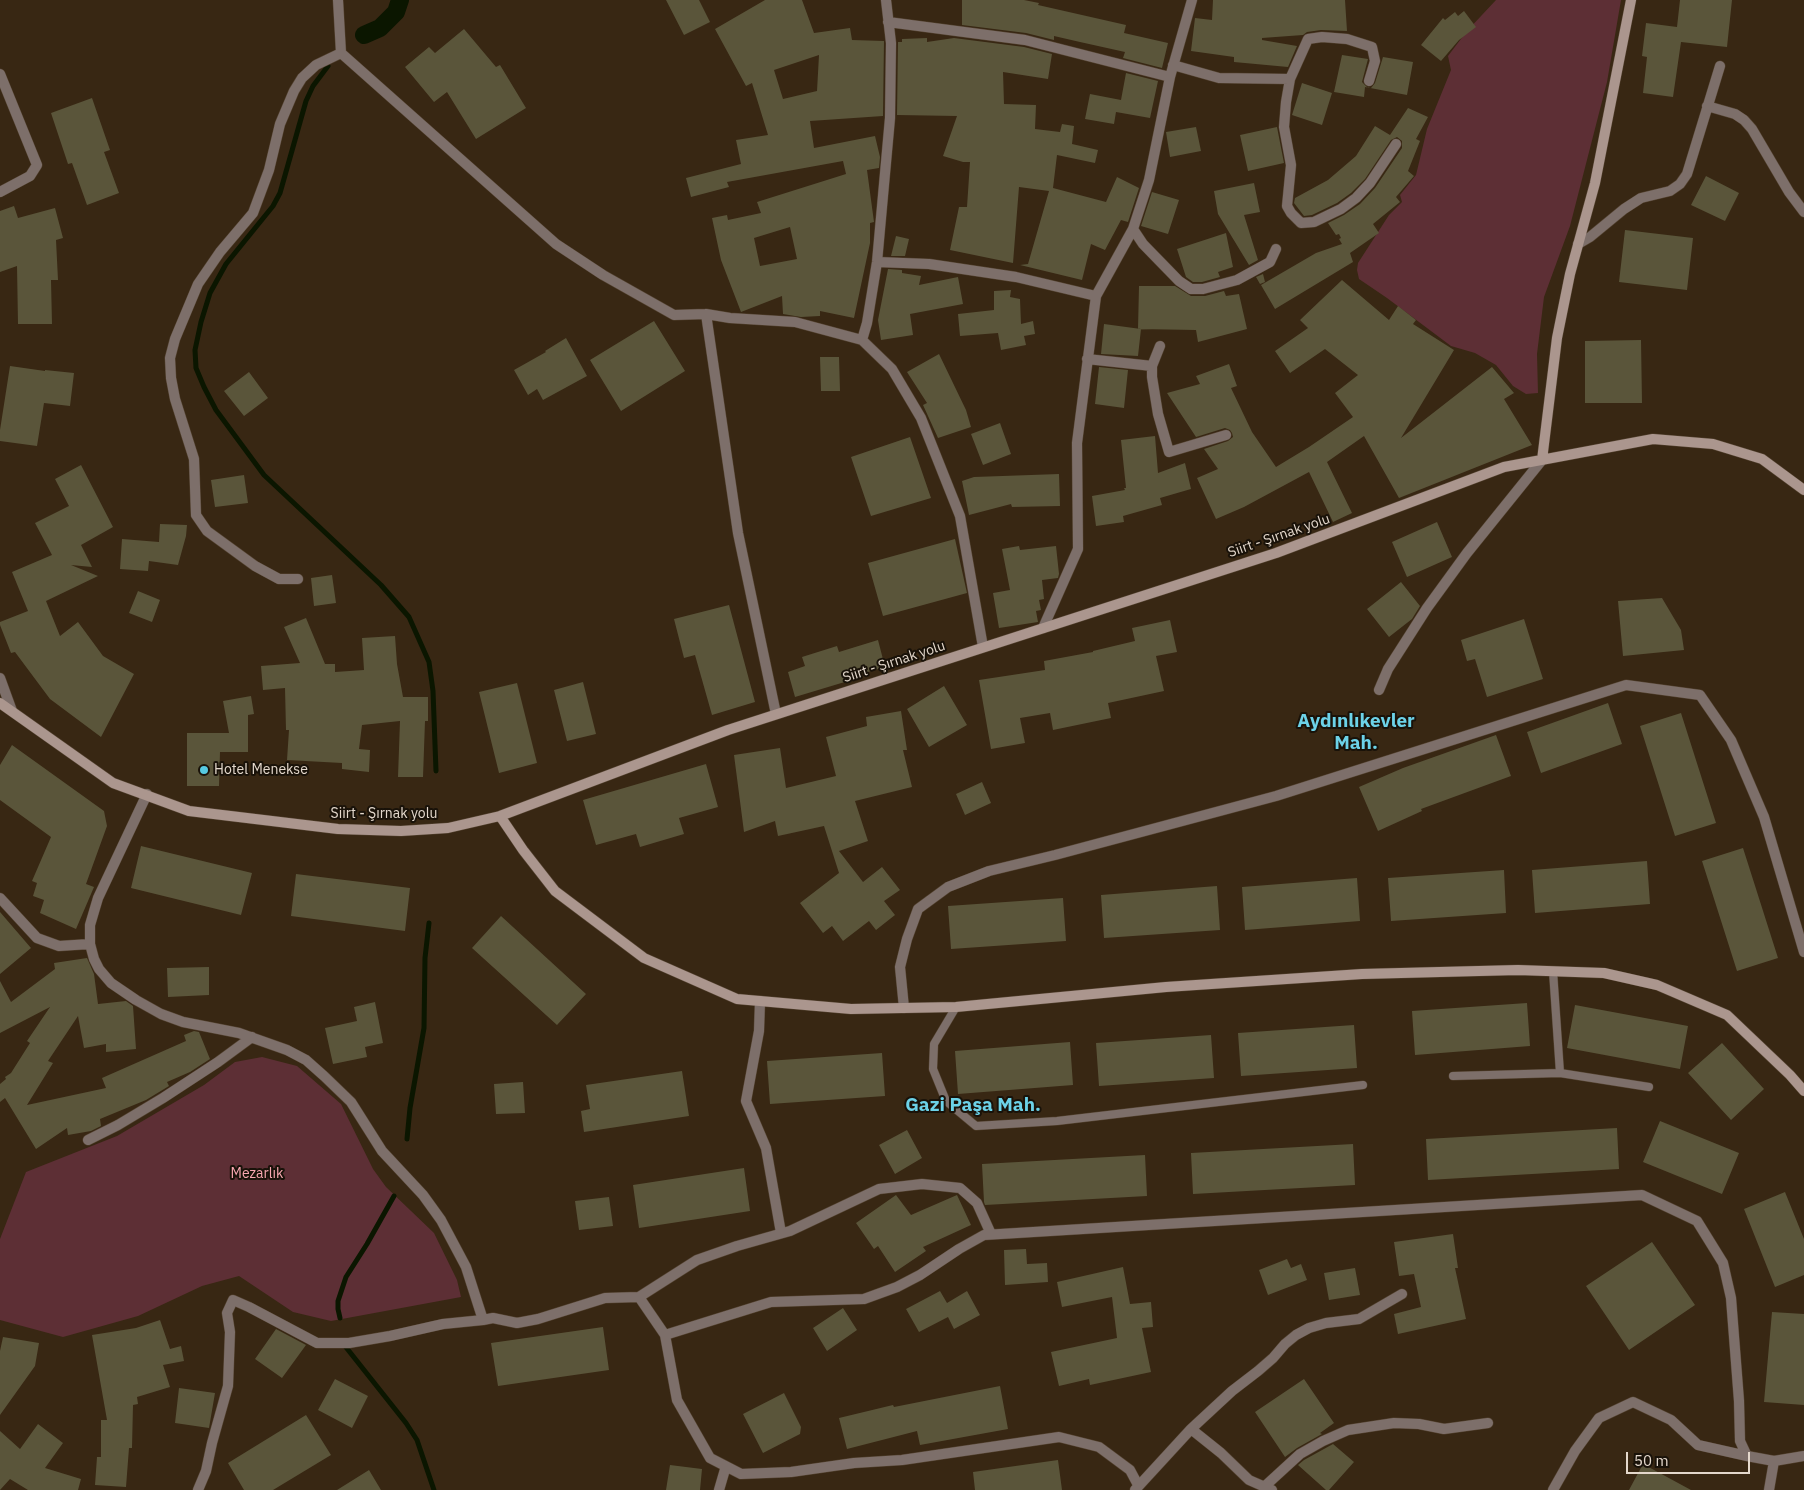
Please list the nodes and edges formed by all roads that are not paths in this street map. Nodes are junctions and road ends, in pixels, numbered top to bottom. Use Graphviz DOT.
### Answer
graph roads {
  1 [pos="338,0"];
  2 [pos="886,0"];
  3 [pos="1192,0"];
  4 [pos="1631,0"];
  5 [pos="888,22"];
  6 [pos="341,53"];
  7 [pos="1174,65"];
  8 [pos="1720,66"];
  9 [pos="0,74"];
  10 [pos="1170,77"];
  11 [pos="1290,79"];
  12 [pos="1368,81"];
  13 [pos="1707,106"];
  14 [pos="1396,144"];
  15 [pos="0,192"];
  16 [pos="1804,212"];
  17 [pos="1132,229"];
  18 [pos="1578,244"];
  19 [pos="1276,249"];
  20 [pos="877,262"];
  21 [pos="1096,296"];
  22 [pos="706,314"];
  23 [pos="862,340"];
  24 [pos="1160,346"];
  25 [pos="1087,359"];
  26 [pos="1152,366"];
  27 [pos="1226,435"];
  28 [pos="1542,460"];
  29 [pos="1804,490"];
  30 [pos="298,579"];
  31 [pos="1043,628"];
  32 [pos="983,647"];
  33 [pos="0,678"];
  34 [pos="1379,690"];
  35 [pos="0,703"];
  36 [pos="12,711"];
  37 [pos="776,714"];
  38 [pos="147,794"];
  39 [pos="500,816"];
  40 [pos="0,898"];
  41 [pos="90,944"];
  42 [pos="1804,952"];
  43 [pos="1553,971"];
  44 [pos="760,1001"];
  45 [pos="956,1007"];
  46 [pos="904,1008"];
  47 [pos="252,1038"];
  48 [pos="1560,1073"];
  49 [pos="1453,1076"];
  50 [pos="1363,1086"];
  51 [pos="1649,1087"];
  52 [pos="1804,1091"];
  53 [pos="88,1140"];
  54 [pos="781,1234"];
  55 [pos="991,1234"];
  56 [pos="1402,1294"];
  57 [pos="639,1297"];
  58 [pos="483,1320"];
  59 [pos="665,1335"];
  60 [pos="1488,1423"];
  61 [pos="1191,1429"];
  62 [pos="1747,1456"];
  63 [pos="1803,1457"];
  64 [pos="1774,1461"];
  65 [pos="726,1466"];
  66 [pos="1136,1488"];
  67 [pos="1268,1488"];
  68 [pos="198,1490"];
  69 [pos="719,1490"];
  70 [pos="1553,1490"];
  71 [pos="1769,1490"];
  1 -- 6 [label="street"];
  2 -- 5 [label="street"];
  3 -- 7 [label="street"];
  4 -- 18 [label="street"];
  5 -- 10 [label="street"];
  5 -- 20 [label="street"];
  6 -- 22 [label="street"];
  6 -- 30 [label="street"];
  7 -- 10 [label="street"];
  7 -- 11 [label="street"];
  8 -- 13 [label="street"];
  9 -- 15 [label="street"];
  10 -- 17 [label="street"];
  11 -- 12 [label="street"];
  11 -- 14 [label="street"];
  13 -- 16 [label="street"];
  13 -- 18 [label="street"];
  17 -- 19 [label="street"];
  17 -- 21 [label="street"];
  18 -- 28 [label="street"];
  20 -- 21 [label="street"];
  20 -- 23 [label="street"];
  21 -- 25 [label="street"];
  22 -- 23 [label="street"];
  22 -- 37 [label="street"];
  23 -- 32 [label="street"];
  24 -- 26 [label="street"];
  25 -- 26 [label="street"];
  25 -- 31 [label="street"];
  26 -- 27 [label="street"];
  28 -- 29 [label="street, Siirt - Şırnak yolu"];
  28 -- 31 [label="street, Siirt - Şırnak yolu"];
  28 -- 34 [label="street"];
  31 -- 32 [label="street, Siirt - Şırnak yolu"];
  32 -- 37 [label="street, Siirt - Şırnak yolu"];
  33 -- 36 [label="street"];
  35 -- 36 [label="street, Siirt - Şırnak yolu"];
  36 -- 38 [label="street, Siirt - Şırnak yolu"];
  37 -- 39 [label="street, Siirt - Şırnak yolu"];
  38 -- 39 [label="street, Siirt - Şırnak yolu"];
  38 -- 41 [label="street"];
  39 -- 44 [label="street"];
  40 -- 41 [label="street"];
  41 -- 47 [label="street"];
  42 -- 46 [label="street"];
  43 -- 45 [label="street"];
  43 -- 48 [label="lane"];
  43 -- 52 [label="street"];
  44 -- 46 [label="street"];
  44 -- 54 [label="street"];
  45 -- 46 [label="street"];
  45 -- 50 [label="lane"];
  47 -- 53 [label="street"];
  47 -- 58 [label="street"];
  48 -- 49 [label="lane"];
  48 -- 51 [label="lane"];
  54 -- 55 [label="street"];
  54 -- 57 [label="street"];
  55 -- 59 [label="street"];
  55 -- 62 [label="street"];
  56 -- 61 [label="street"];
  57 -- 58 [label="street"];
  57 -- 59 [label="street"];
  58 -- 68 [label="street"];
  59 -- 65 [label="street"];
  60 -- 67 [label="street"];
  61 -- 66 [label="street"];
  61 -- 67 [label="street"];
  62 -- 64 [label="street"];
  62 -- 70 [label="street"];
  63 -- 64 [label="street"];
  64 -- 71 [label="street"];
  65 -- 66 [label="street"];
  65 -- 69 [label="street"];
}
